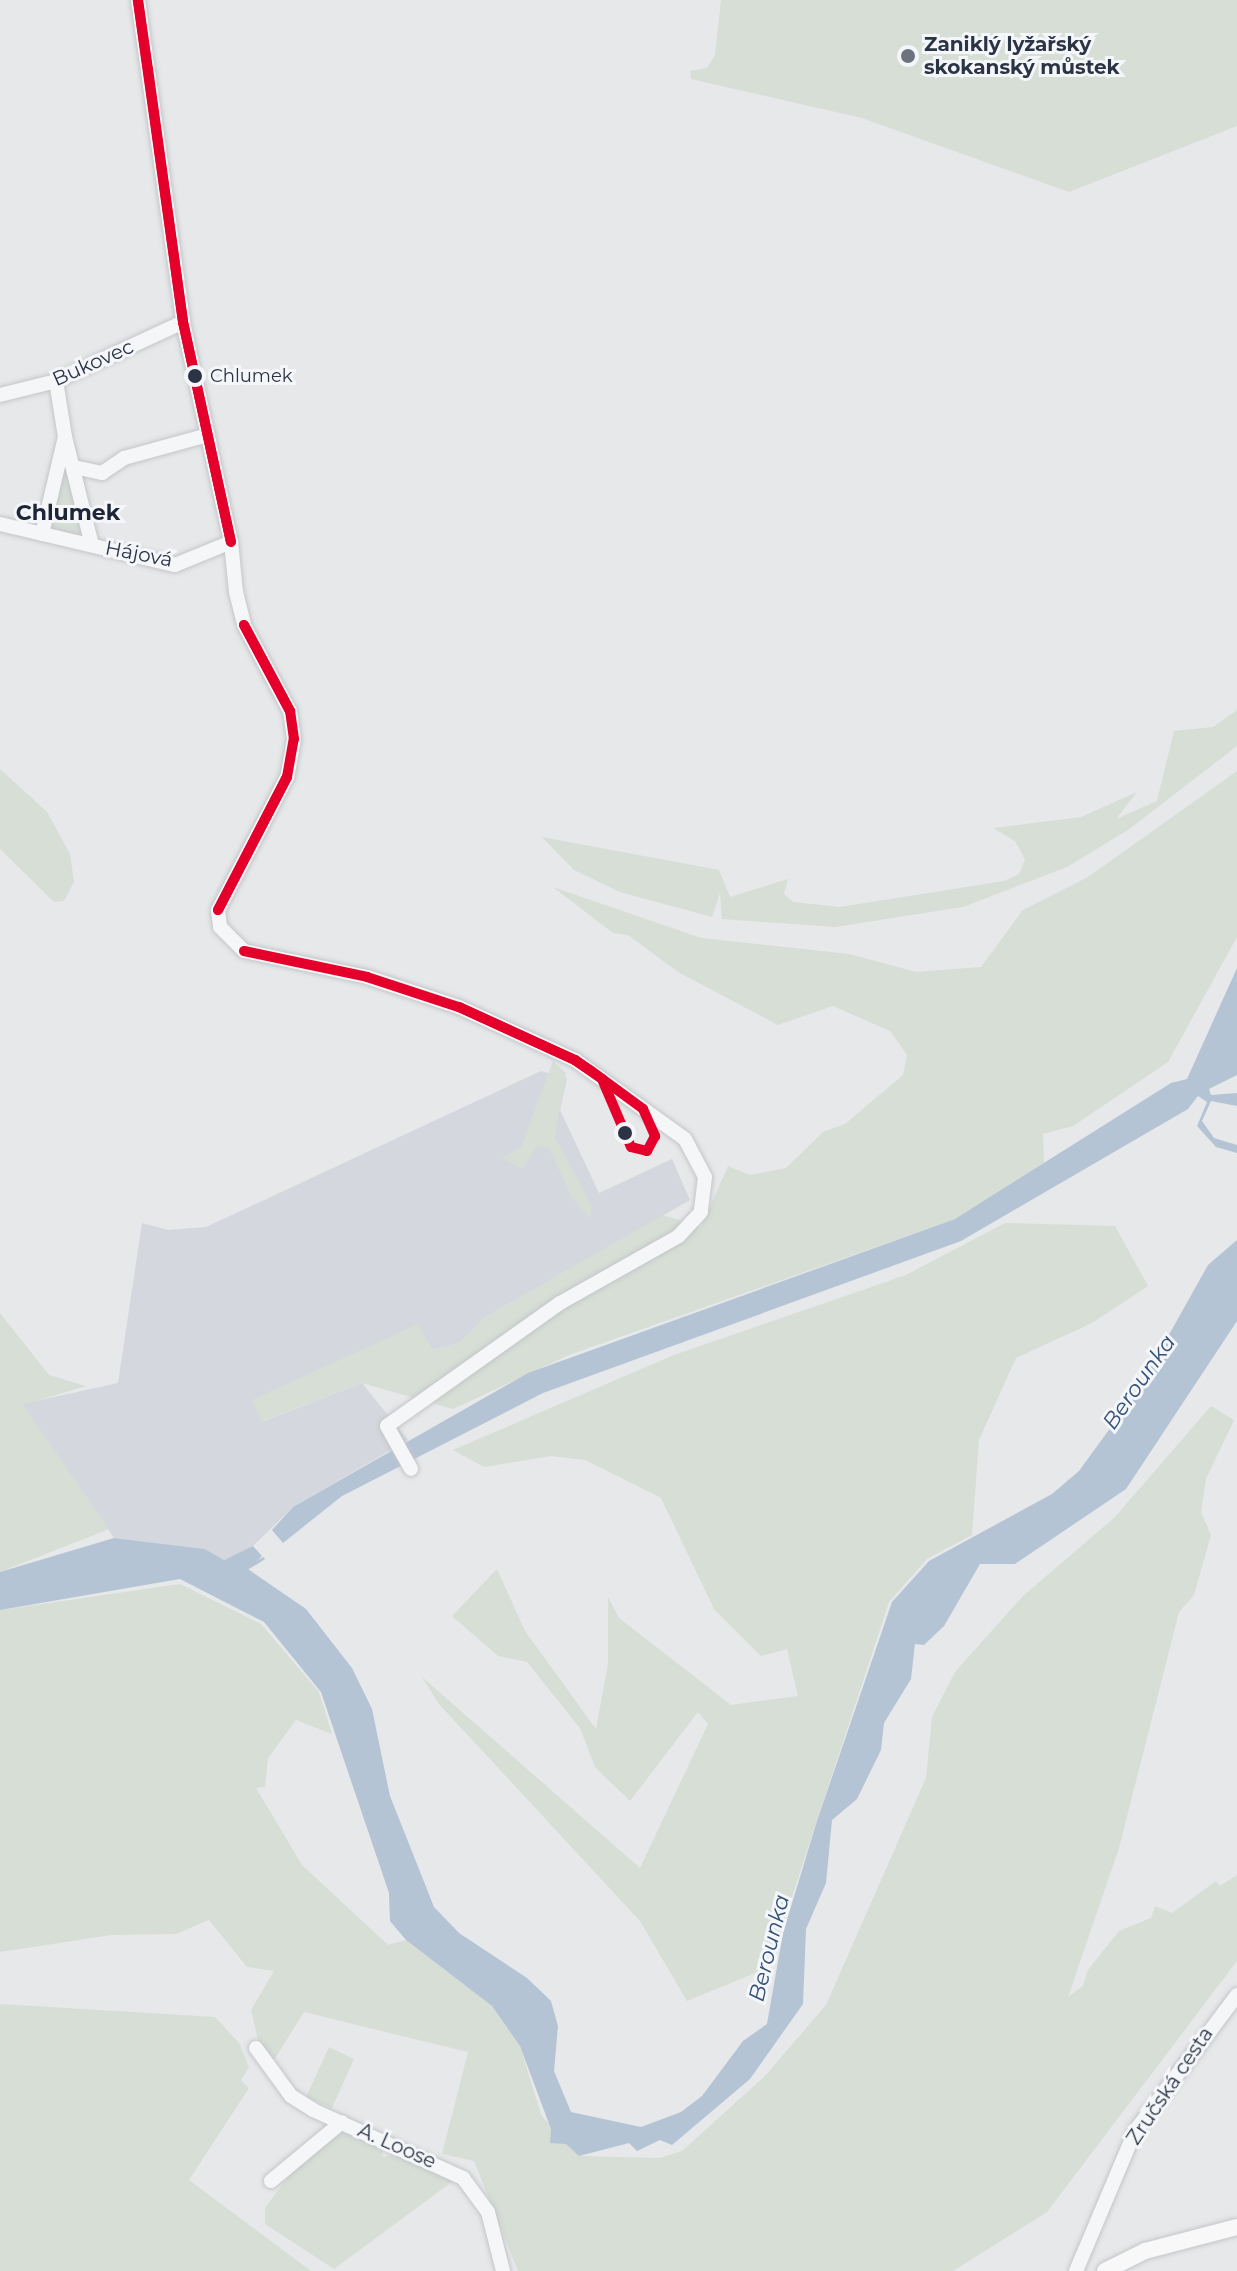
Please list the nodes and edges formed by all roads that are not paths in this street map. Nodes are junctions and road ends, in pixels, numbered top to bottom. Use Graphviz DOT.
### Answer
graph roads {
  1 [pos="138,0"];
  2 [pos="183,322"];
  3 [pos="56,381"];
  4 [pos="0,395"];
  5 [pos="208,435"];
  6 [pos="65,437"];
  7 [pos="74,467"];
  8 [pos="0,524"];
  9 [pos="42,534"];
  10 [pos="231,542"];
  11 [pos="92,545"];
  12 [pos="411,1469"];
  13 [pos="1237,1995"];
  14 [pos="256,2048"];
  15 [pos="342,2122"];
  16 [pos="271,2181"];
  17 [pos="1237,2227"];
  18 [pos="1110,2269"];
  19 [pos="503,2271"];
  20 [pos="1076,2271"];
  1 -- 2 [label="street"];
  2 -- 3 [label="street, Bukovec"];
  2 -- 5 [label="street"];
  3 -- 4 [label="street, Bukovec"];
  3 -- 6 [label="street"];
  5 -- 7 [label="street"];
  5 -- 10 [label="street"];
  6 -- 7 [label="street"];
  6 -- 9 [label="street"];
  7 -- 11 [label="street"];
  8 -- 9 [label="street, Hájová"];
  9 -- 11 [label="street, Hájová"];
  10 -- 11 [label="street, Hájová"];
  10 -- 12 [label="street"];
  13 -- 20 [label="street, Zručská cesta"];
  14 -- 15 [label="street, A. Loose"];
  15 -- 16 [label="street"];
  15 -- 19 [label="street, A. Loose"];
  17 -- 18 [label="main road"];
}
